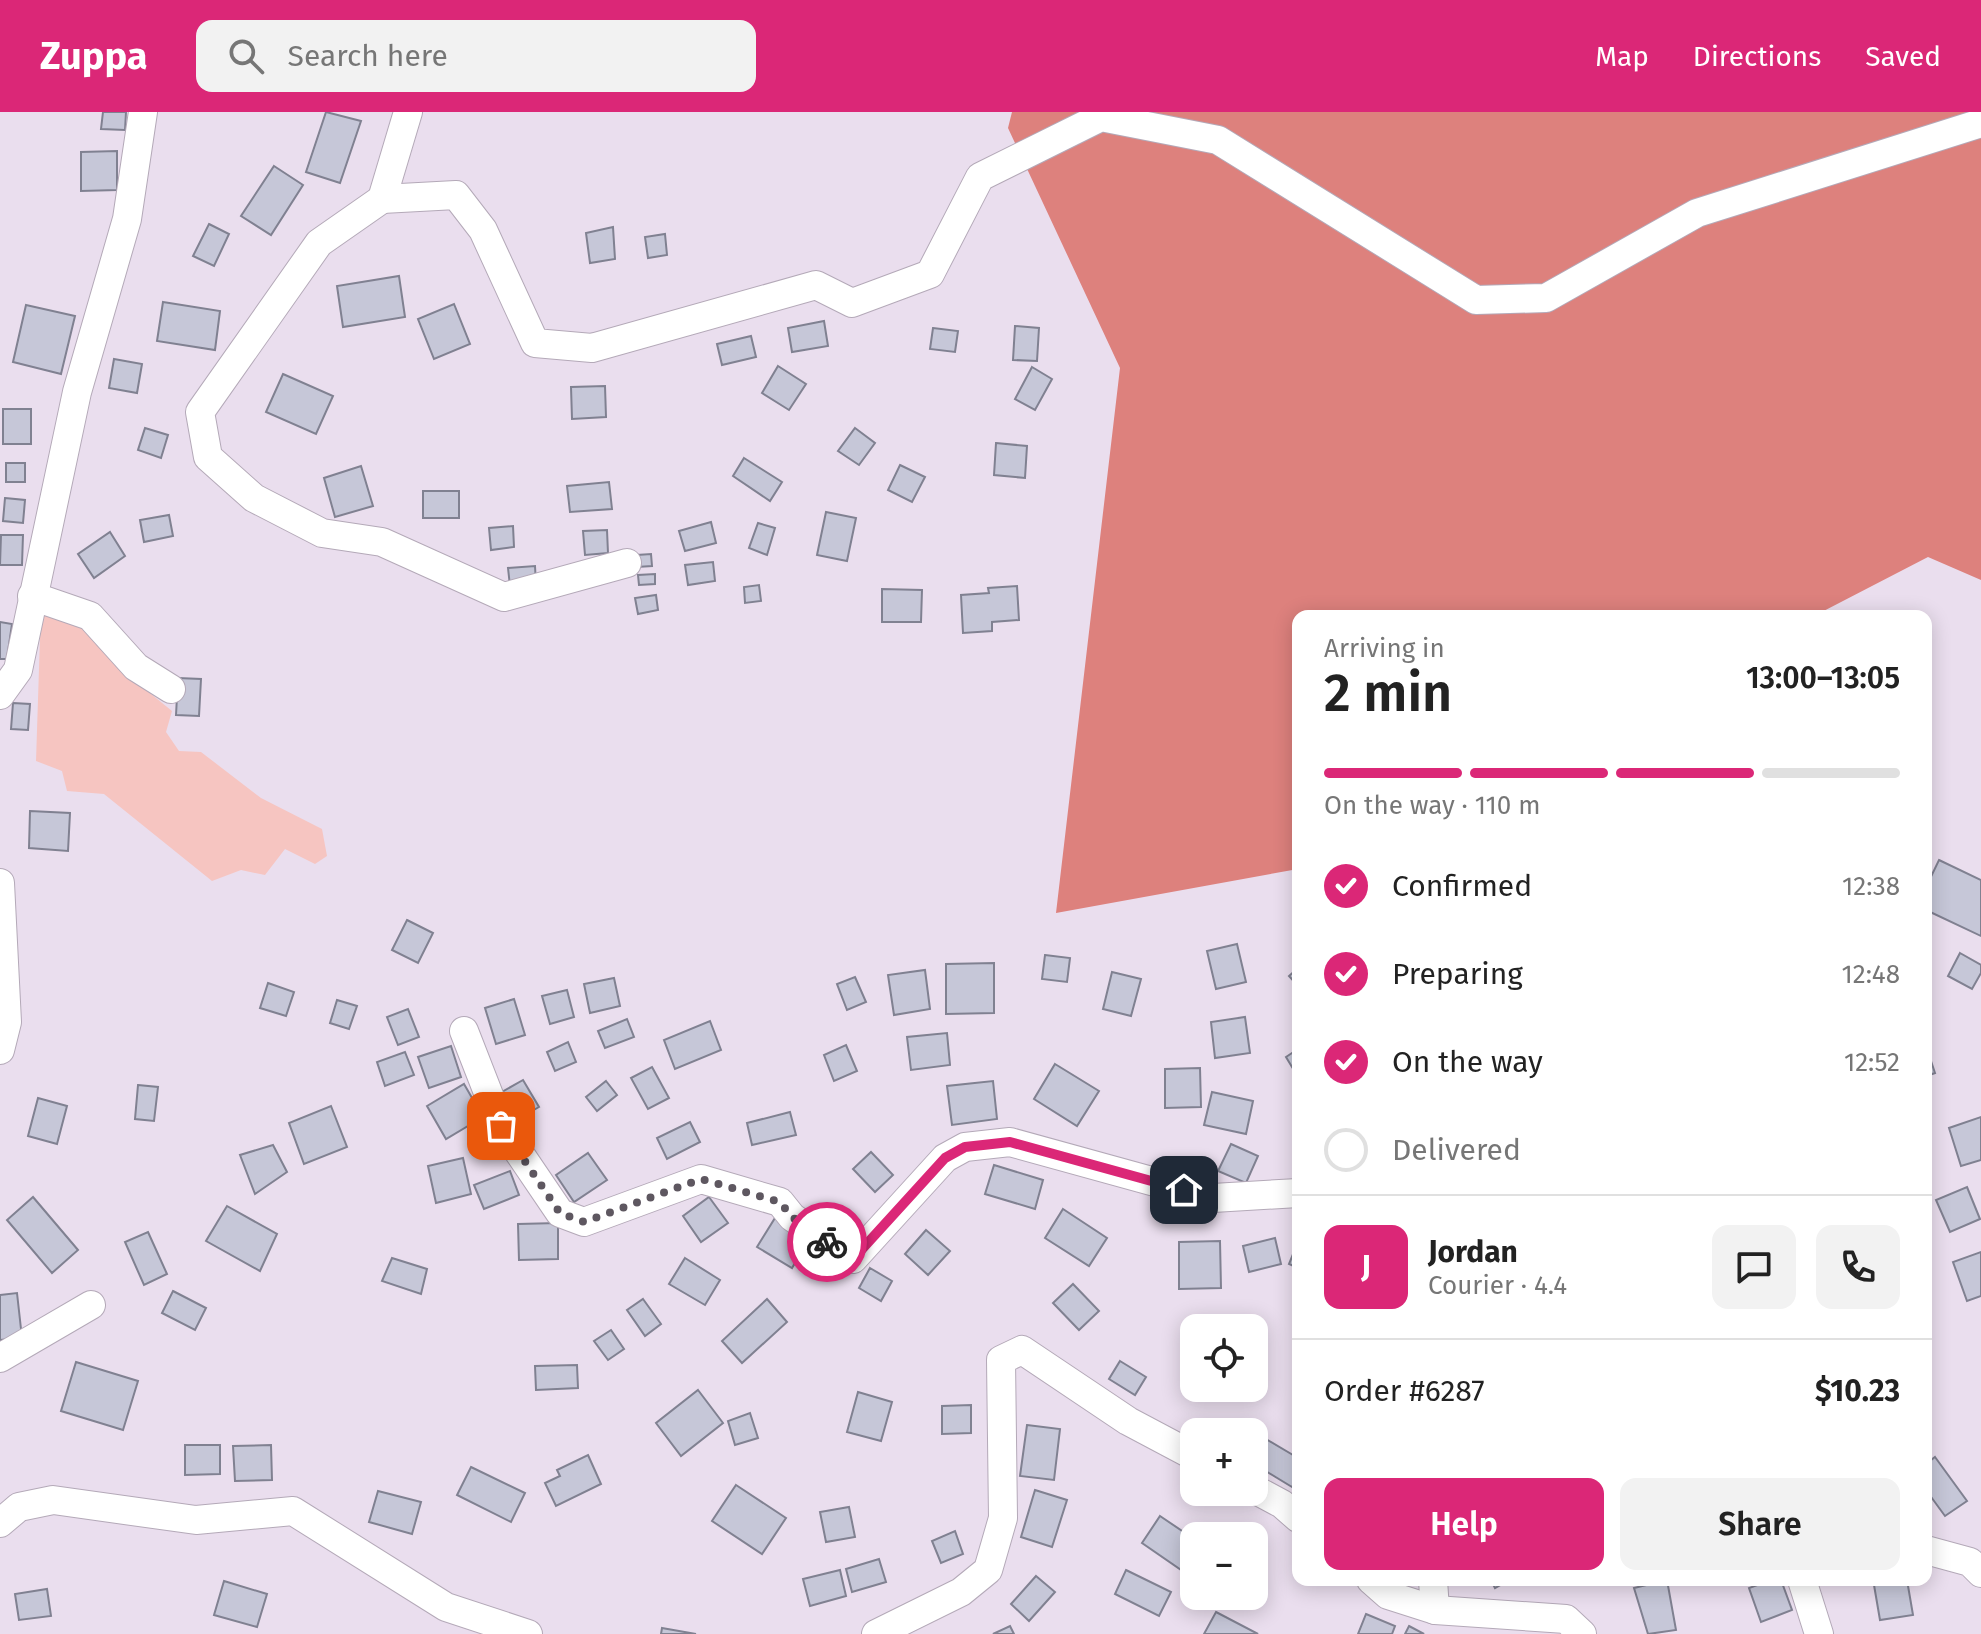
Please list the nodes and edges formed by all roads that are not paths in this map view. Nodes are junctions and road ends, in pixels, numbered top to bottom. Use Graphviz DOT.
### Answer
graph roads {
  1 [pos="143,112"];
  2 [pos="408,112"];
  3 [pos="1981,123"];
  4 [pos="382,199"];
  5 [pos="627,563"];
  6 [pos="32,596"];
  7 [pos="171,689"];
  8 [pos="0,695"];
  9 [pos="0,883"];
  10 [pos="464,1031"];
  11 [pos="0,1050"];
  12 [pos="1292,1193"];
  13 [pos="91,1305"];
  14 [pos="0,1358"];
  15 [pos="1180,1449"];
  16 [pos="1268,1496"];
  17 [pos="1292,1513"];
  18 [pos="0,1523"];
  19 [pos="1932,1552"];
  20 [pos="1981,1573"];
  21 [pos="1378,1586"];
  22 [pos="1433,1586"];
  23 [pos="1804,1586"];
  24 [pos="1435,1610"];
  25 [pos="528,1634"];
  26 [pos="876,1634"];
  27 [pos="1582,1634"];
  28 [pos="1819,1634"];
  1 -- 6 [label="street"];
  2 -- 4 [label="street"];
  3 -- 4 [label="street"];
  4 -- 5 [label="street"];
  6 -- 7 [label="street"];
  6 -- 8 [label="street"];
  9 -- 11 [label="street"];
  10 -- 12 [label="street"];
  13 -- 14 [label="street"];
  15 -- 26 [label="street"];
  16 -- 17 [label="street"];
  18 -- 25 [label="street"];
  19 -- 20 [label="street"];
  21 -- 24 [label="street"];
  22 -- 24 [label="street"];
  23 -- 28 [label="street"];
  24 -- 27 [label="street"];
}
